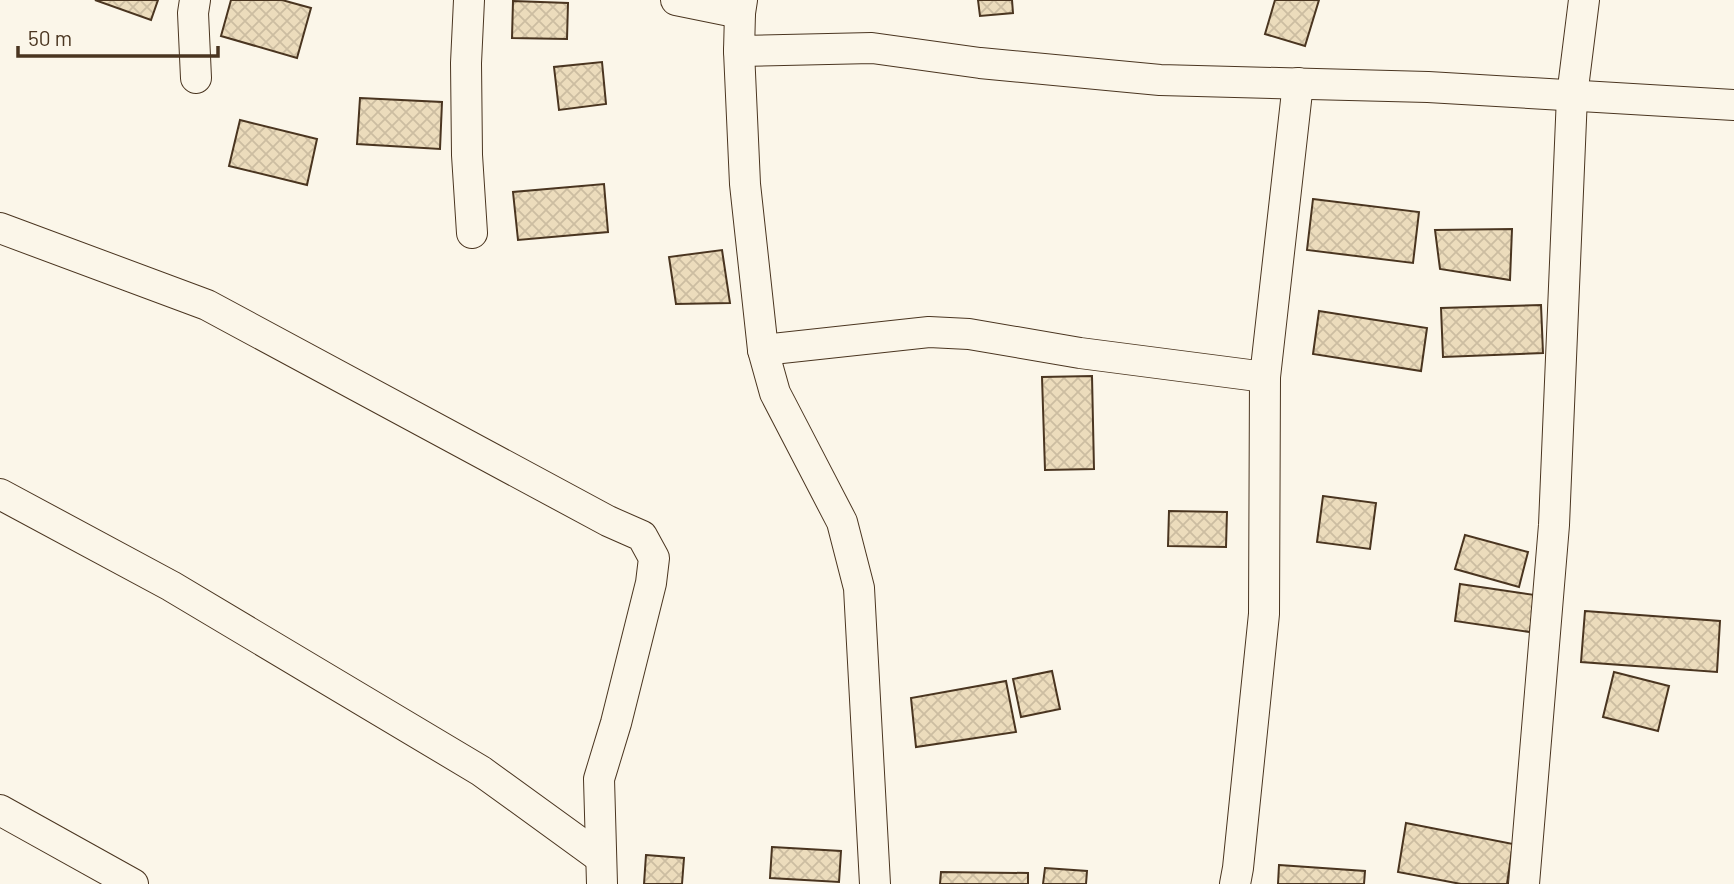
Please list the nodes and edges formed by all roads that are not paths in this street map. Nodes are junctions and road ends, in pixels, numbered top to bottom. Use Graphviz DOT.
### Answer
graph roads {
  1 [pos="195,0"];
  2 [pos="469,0"];
  3 [pos="676,0"];
  4 [pos="1584,0"];
  5 [pos="741,6"];
  6 [pos="739,51"];
  7 [pos="196,78"];
  8 [pos="1298,83"];
  9 [pos="1572,96"];
  10 [pos="1734,105"];
  11 [pos="0,228"];
  12 [pos="472,233"];
  13 [pos="763,350"];
  14 [pos="1265,377"];
  15 [pos="0,494"];
  16 [pos="0,810"];
  17 [pos="601,871"];
  18 [pos="133,884"];
  19 [pos="875,884"];
  20 [pos="1234,884"];
  21 [pos="1524,884"];
  1 -- 7 [label="street"];
  2 -- 12 [label="street"];
  3 -- 5 [label="street"];
  4 -- 9 [label="street"];
  5 -- 6 [label="street"];
  6 -- 8 [label="street"];
  6 -- 13 [label="street"];
  8 -- 9 [label="street"];
  8 -- 14 [label="street"];
  9 -- 10 [label="street"];
  9 -- 21 [label="street"];
  11 -- 17 [label="street"];
  13 -- 14 [label="street"];
  13 -- 19 [label="street"];
  14 -- 20 [label="street"];
  15 -- 17 [label="street"];
  16 -- 18 [label="street"];
}
